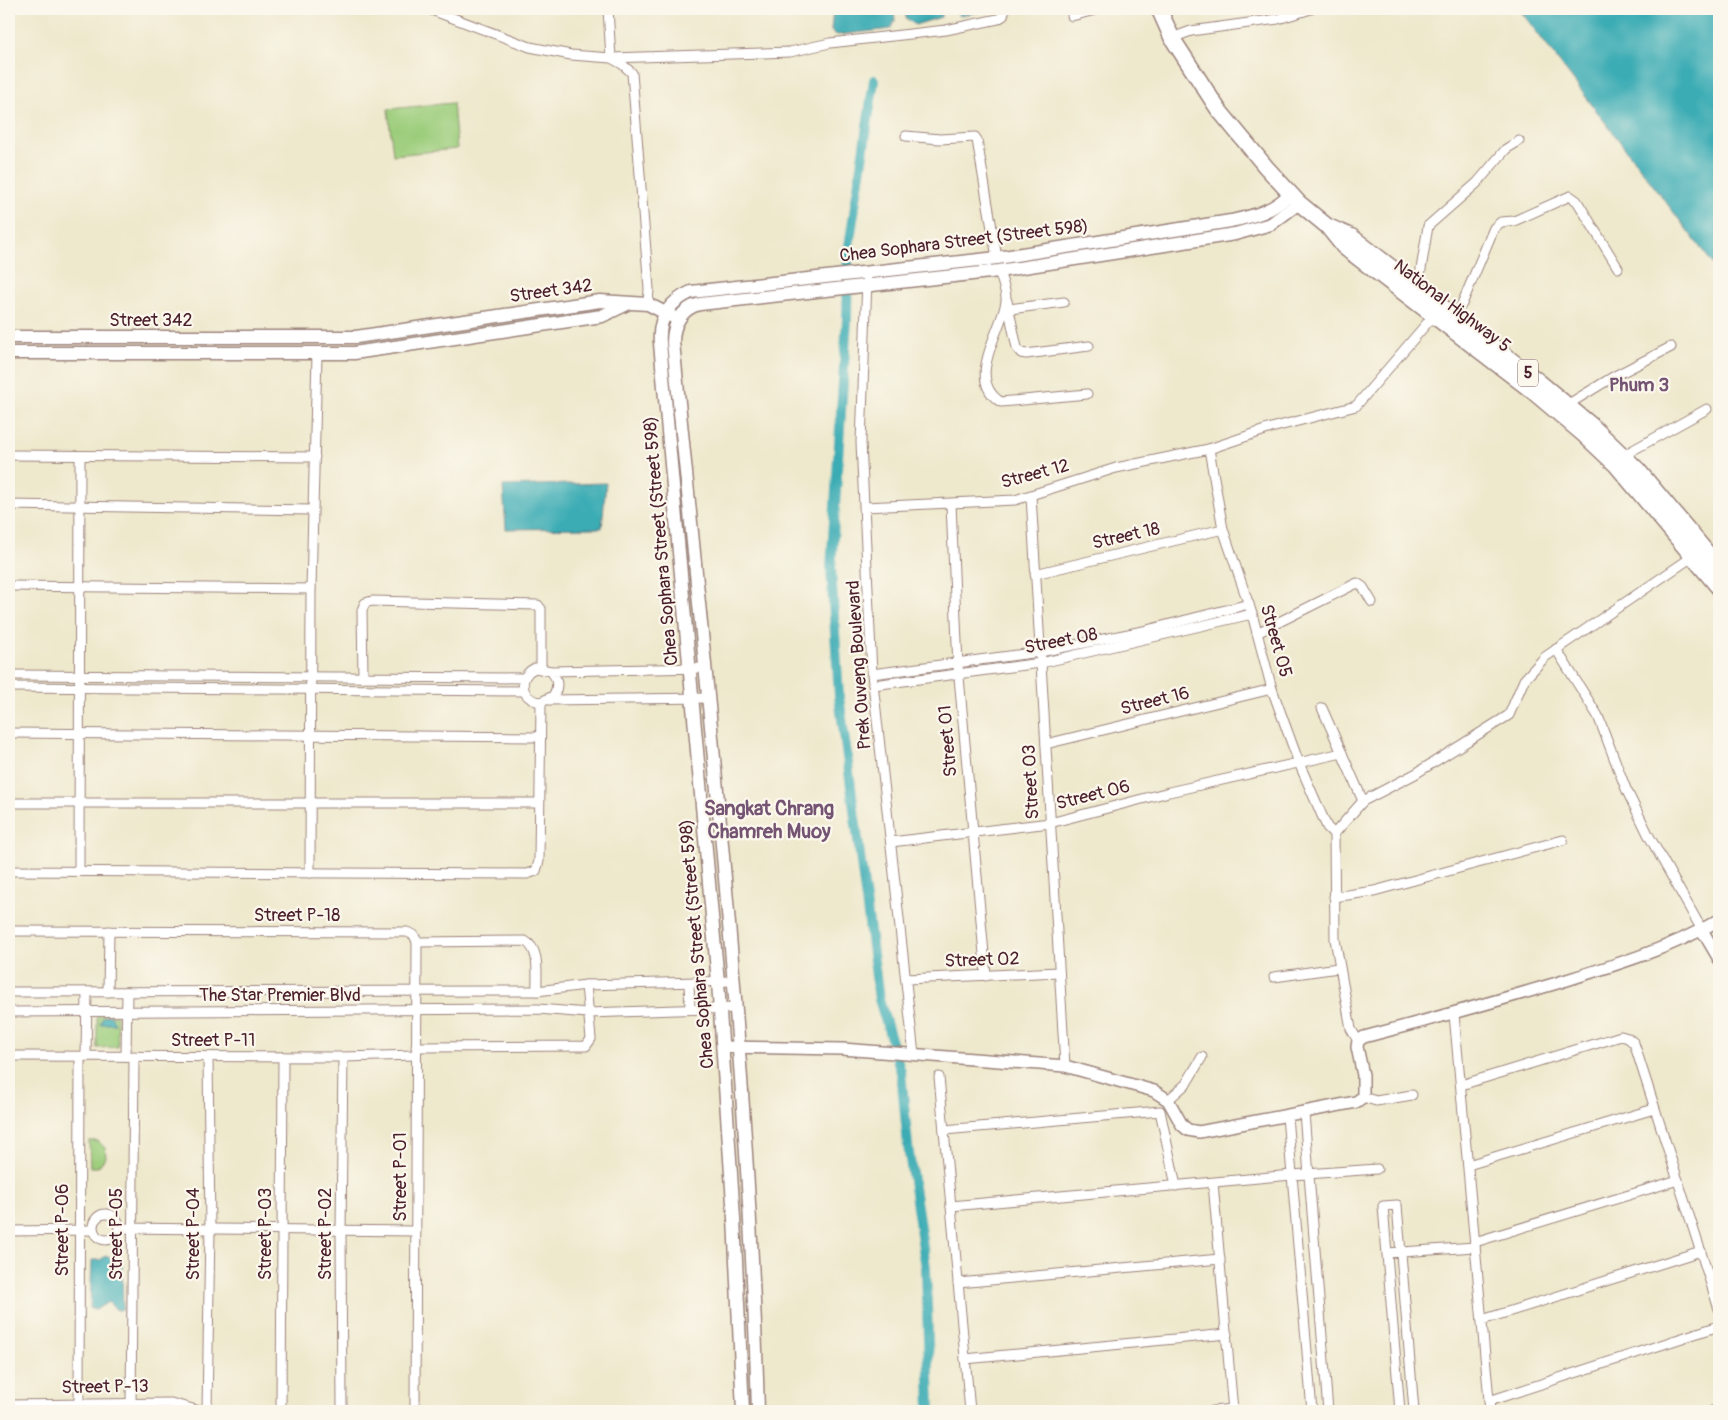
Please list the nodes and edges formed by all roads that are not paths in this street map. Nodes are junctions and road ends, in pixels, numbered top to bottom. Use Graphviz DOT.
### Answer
graph roads {
  1 [pos="428,9"];
  2 [pos="608,9"];
  3 [pos="1005,9"];
  4 [pos="1099,9"];
  5 [pos="1159,9"];
  6 [pos="1311,9"];
  7 [pos="1072,16"];
  8 [pos="1171,35"];
  9 [pos="611,58"];
  10 [pos="906,136"];
  11 [pos="1519,141"];
  12 [pos="1294,198"];
  13 [pos="1328,226"];
  14 [pos="1184,235"];
  15 [pos="997,258"];
  16 [pos="1618,268"];
  17 [pos="999,271"];
  18 [pos="864,279"];
  19 [pos="833,282"];
  20 [pos="1418,288"];
  21 [pos="1064,302"];
  22 [pos="627,304"];
  23 [pos="648,304"];
  24 [pos="1008,305"];
  25 [pos="666,312"];
  26 [pos="1434,315"];
  27 [pos="1454,316"];
  28 [pos="678,320"];
  29 [pos="9,337"];
  30 [pos="1089,346"];
  31 [pos="1670,347"];
  32 [pos="9,354"];
  33 [pos="317,354"];
  34 [pos="1087,394"];
  35 [pos="1567,405"];
  36 [pos="1706,409"];
  37 [pos="1587,429"];
  38 [pos="1208,450"];
  39 [pos="9,455"];
  40 [pos="1624,455"];
  41 [pos="80,456"];
  42 [pos="315,457"];
  43 [pos="1031,496"];
  44 [pos="951,504"];
  45 [pos="9,505"];
  46 [pos="80,506"];
  47 [pos="865,507"];
  48 [pos="312,510"];
  49 [pos="1223,529"];
  50 [pos="1699,552"];
  51 [pos="1719,567"];
  52 [pos="1035,574"];
  53 [pos="9,586"];
  54 [pos="80,586"];
  55 [pos="1719,588"];
  56 [pos="311,589"];
  57 [pos="1372,602"];
  58 [pos="1249,604"];
  59 [pos="1252,614"];
  60 [pos="1143,631"];
  61 [pos="1257,633"];
  62 [pos="1146,640"];
  63 [pos="1556,649"];
  64 [pos="1040,652"];
  65 [pos="958,663"];
  66 [pos="1041,663"];
  67 [pos="541,667"];
  68 [pos="691,668"];
  69 [pos="705,668"];
  70 [pos="551,671"];
  71 [pos="872,674"];
  72 [pos="959,674"];
  73 [pos="9,675"];
  74 [pos="80,676"];
  75 [pos="311,677"];
  76 [pos="362,677"];
  77 [pos="524,678"];
  78 [pos="873,686"];
  79 [pos="9,687"];
  80 [pos="80,687"];
  81 [pos="311,689"];
  82 [pos="1272,689"];
  83 [pos="524,691"];
  84 [pos="694,698"];
  85 [pos="708,698"];
  86 [pos="545,701"];
  87 [pos="1322,708"];
  88 [pos="9,733"];
  89 [pos="79,734"];
  90 [pos="311,736"];
  91 [pos="712,736"];
  92 [pos="540,737"];
  93 [pos="697,738"];
  94 [pos="1046,744"];
  95 [pos="1342,753"];
  96 [pos="1299,763"];
  97 [pos="1363,801"];
  98 [pos="9,803"];
  99 [pos="311,803"];
  100 [pos="540,803"];
  101 [pos="79,804"];
  102 [pos="1050,823"];
  103 [pos="973,833"];
  104 [pos="1334,834"];
  105 [pos="1563,840"];
  106 [pos="891,842"];
  107 [pos="9,871"];
  108 [pos="79,871"];
  109 [pos="310,873"];
  110 [pos="1334,897"];
  111 [pos="1719,920"];
  112 [pos="1702,930"];
  113 [pos="9,931"];
  114 [pos="109,931"];
  115 [pos="416,942"];
  116 [pos="1719,959"];
  117 [pos="1338,968"];
  118 [pos="1059,972"];
  119 [pos="986,976"];
  120 [pos="1274,977"];
  121 [pos="906,979"];
  122 [pos="734,981"];
  123 [pos="718,982"];
  124 [pos="689,983"];
  125 [pos="586,985"];
  126 [pos="416,991"];
  127 [pos="537,991"];
  128 [pos="9,992"];
  129 [pos="87,992"];
  130 [pos="108,992"];
  131 [pos="127,992"];
  132 [pos="720,1008"];
  133 [pos="736,1008"];
  134 [pos="690,1009"];
  135 [pos="416,1010"];
  136 [pos="9,1012"];
  137 [pos="87,1012"];
  138 [pos="127,1012"];
  139 [pos="1454,1014"];
  140 [pos="588,1016"];
  141 [pos="1358,1040"];
  142 [pos="738,1046"];
  143 [pos="723,1047"];
  144 [pos="416,1051"];
  145 [pos="910,1055"];
  146 [pos="9,1056"];
  147 [pos="83,1056"];
  148 [pos="130,1056"];
  149 [pos="208,1057"];
  150 [pos="283,1057"];
  151 [pos="343,1057"];
  152 [pos="1202,1057"];
  153 [pos="1065,1066"];
  154 [pos="939,1077"];
  155 [pos="1461,1085"];
  156 [pos="1412,1095"];
  157 [pos="1363,1097"];
  158 [pos="1168,1100"];
  159 [pos="1654,1109"];
  160 [pos="1304,1113"];
  161 [pos="1287,1116"];
  162 [pos="944,1130"];
  163 [pos="1468,1164"];
  164 [pos="1377,1170"];
  165 [pos="1308,1174"];
  166 [pos="1292,1175"];
  167 [pos="1678,1180"];
  168 [pos="1213,1183"];
  169 [pos="1176,1186"];
  170 [pos="951,1206"];
  171 [pos="734,1208"];
  172 [pos="749,1208"];
  173 [pos="119,1228"];
  174 [pos="131,1228"];
  175 [pos="210,1229"];
  176 [pos="78,1230"];
  177 [pos="93,1230"];
  178 [pos="281,1230"];
  179 [pos="341,1230"];
  180 [pos="9,1231"];
  181 [pos="416,1231"];
  182 [pos="1475,1245"];
  183 [pos="1701,1251"];
  184 [pos="1401,1252"];
  185 [pos="1387,1253"];
  186 [pos="1220,1258"];
  187 [pos="958,1283"];
  188 [pos="1719,1309"];
  189 [pos="1482,1320"];
  190 [pos="1719,1326"];
  191 [pos="1322,1330"];
  192 [pos="1305,1331"];
  193 [pos="1227,1334"];
  194 [pos="965,1358"];
  195 [pos="1411,1371"];
  196 [pos="1397,1372"];
  197 [pos="1489,1401"];
  198 [pos="79,1404"];
  199 [pos="9,1405"];
  200 [pos="132,1408"];
  201 [pos="1719,1409"];
  202 [pos="1233,1410"];
  203 [pos="200,1411"];
  204 [pos="207,1411"];
  205 [pos="281,1411"];
  206 [pos="342,1411"];
  207 [pos="415,1411"];
  208 [pos="743,1411"];
  209 [pos="758,1411"];
  210 [pos="970,1411"];
  211 [pos="1213,1411"];
  212 [pos="1312,1411"];
  213 [pos="1328,1411"];
  214 [pos="1400,1411"];
  215 [pos="1414,1411"];
  216 [pos="1490,1411"];
  217 [pos="1712,1411"];
  1 -- 9 [label="street"];
  2 -- 9 [label="street"];
  3 -- 9 [label="street"];
  4 -- 7 [label="street"];
  5 -- 8 [label="highway, National Highway 5 / 5"];
  6 -- 8 [label="street"];
  8 -- 12 [label="highway, National Highway 5 / 5"];
  9 -- 23 [label="street"];
  10 -- 15 [label="street"];
  11 -- 20 [label="street"];
  12 -- 13 [label="highway, National Highway 5 / 5"];
  12 -- 14 [label="main road, Chea Sophara Street (Street 598)"];
  13 -- 20 [label="highway, National Highway 5 / 5"];
  13 -- 26 [label="highway, National Highway 5 / 5"];
  14 -- 15 [label="main road, Chea Sophara Street (Street 598)"];
  14 -- 17 [label="main road, Chea Sophara Street (Street 598)"];
  15 -- 18 [label="main road, Chea Sophara Street (Street 598)"];
  16 -- 27 [label="street"];
  17 -- 18 [label="main road, Chea Sophara Street (Street 598)"];
  17 -- 24 [label="street"];
  18 -- 19 [label="main road, Chea Sophara Street (Street 598)"];
  18 -- 47 [label="street, Prek Ouveng Boulevard"];
  19 -- 25 [label="main road, Chea Sophara Street (Street 598)"];
  19 -- 28 [label="main road, Chea Sophara Street (Street 598)"];
  20 -- 27 [label="highway, National Highway 5 / 5"];
  21 -- 24 [label="street"];
  22 -- 23 [label="main road"];
  22 -- 29 [label="main road, Street 342"];
  22 -- 33 [label="main road, Street 342"];
  23 -- 25 [label="main road"];
  24 -- 30 [label="street"];
  24 -- 34 [label="street"];
  25 -- 28 [label="main road"];
  25 -- 68 [label="main road, Chea Sophara Street (Street 598)"];
  26 -- 37 [label="highway, National Highway 5 / 5"];
  26 -- 38 [label="street, Street 12"];
  27 -- 35 [label="highway, National Highway 5 / 5"];
  28 -- 69 [label="main road, Chea Sophara Street (Street 598)"];
  31 -- 35 [label="street"];
  32 -- 33 [label="main road, Street 342"];
  33 -- 42 [label="street"];
  35 -- 37 [label="highway, National Highway 5 / 5"];
  36 -- 40 [label="street"];
  37 -- 40 [label="highway, National Highway 5 / 5"];
  37 -- 50 [label="highway, National Highway 5 / 5"];
  38 -- 43 [label="street, Street 12"];
  38 -- 49 [label="street, Street 05"];
  39 -- 41 [label="street"];
  40 -- 50 [label="highway, National Highway 5 / 5"];
  41 -- 42 [label="street"];
  41 -- 46 [label="street"];
  42 -- 48 [label="street"];
  43 -- 44 [label="street, Street 12"];
  43 -- 52 [label="street, Street 03"];
  44 -- 47 [label="street, Street 12"];
  44 -- 65 [label="street, Street 01"];
  45 -- 46 [label="street"];
  46 -- 48 [label="street"];
  46 -- 54 [label="street"];
  47 -- 71 [label="street, Prek Ouveng Boulevard"];
  48 -- 56 [label="street"];
  49 -- 52 [label="street, Street 18"];
  49 -- 58 [label="street, Street 05"];
  50 -- 51 [label="highway, National Highway 5 / 5"];
  50 -- 55 [label="highway, National Highway 5 / 5"];
  50 -- 63 [label="street"];
  52 -- 64 [label="street, Street 03"];
  53 -- 54 [label="street"];
  54 -- 56 [label="street"];
  54 -- 74 [label="street"];
  56 -- 75 [label="street"];
  57 -- 61 [label="street"];
  58 -- 59 [label="street, Street 05"];
  58 -- 60 [label="street"];
  59 -- 61 [label="street, Street 05"];
  59 -- 62 [label="street, Street 08"];
  60 -- 62 [label="street"];
  60 -- 64 [label="street"];
  61 -- 82 [label="street, Street 05"];
  62 -- 66 [label="street, Street 08"];
  63 -- 97 [label="street"];
  63 -- 112 [label="street"];
  64 -- 65 [label="street"];
  64 -- 66 [label="street, Street 03"];
  65 -- 71 [label="street"];
  65 -- 72 [label="street, Street 01"];
  66 -- 72 [label="street, Street 08"];
  66 -- 94 [label="street, Street 03"];
  67 -- 70 [label="street"];
  67 -- 76 [label="street"];
  67 -- 77 [label="street"];
  68 -- 69 [label="street"];
  68 -- 70 [label="street"];
  68 -- 84 [label="main road, Chea Sophara Street (Street 598)"];
  69 -- 85 [label="main road, Chea Sophara Street (Street 598)"];
  70 -- 86 [label="street"];
  71 -- 78 [label="street, Prek Ouveng Boulevard"];
  72 -- 78 [label="street, Street 08"];
  72 -- 103 [label="street, Street 01"];
  73 -- 74 [label="street"];
  74 -- 75 [label="street"];
  74 -- 80 [label="street"];
  75 -- 76 [label="street"];
  75 -- 81 [label="street"];
  76 -- 77 [label="street"];
  77 -- 83 [label="street"];
  78 -- 106 [label="street, Prek Ouveng Boulevard"];
  79 -- 80 [label="street"];
  80 -- 81 [label="street"];
  80 -- 89 [label="street"];
  81 -- 83 [label="street"];
  81 -- 90 [label="street"];
  82 -- 94 [label="street, Street 16"];
  82 -- 96 [label="street, Street 05"];
  83 -- 86 [label="street"];
  84 -- 85 [label="street"];
  84 -- 86 [label="street"];
  84 -- 93 [label="main road, Chea Sophara Street (Street 598)"];
  85 -- 91 [label="main road, Chea Sophara Street (Street 598)"];
  86 -- 92 [label="street"];
  87 -- 95 [label="street"];
  88 -- 89 [label="street"];
  89 -- 90 [label="street"];
  89 -- 101 [label="street"];
  90 -- 92 [label="street"];
  90 -- 99 [label="street"];
  91 -- 93 [label="main road"];
  91 -- 122 [label="main road, Chea Sophara Street (Street 598)"];
  92 -- 100 [label="street"];
  93 -- 123 [label="main road, Chea Sophara Street (Street 598)"];
  94 -- 102 [label="street, Street 03"];
  95 -- 96 [label="street, Street 06"];
  95 -- 97 [label="street"];
  96 -- 102 [label="street, Street 06"];
  96 -- 104 [label="street, Street 05"];
  97 -- 104 [label="street"];
  98 -- 101 [label="street"];
  99 -- 100 [label="street"];
  99 -- 101 [label="street"];
  99 -- 109 [label="street"];
  100 -- 109 [label="street"];
  101 -- 108 [label="street"];
  102 -- 103 [label="street, Street 06"];
  102 -- 118 [label="street, Street 03"];
  103 -- 106 [label="street, Street 06"];
  103 -- 119 [label="street, Street 01"];
  104 -- 110 [label="street"];
  105 -- 110 [label="street"];
  106 -- 121 [label="street, Prek Ouveng Boulevard"];
  107 -- 108 [label="street"];
  108 -- 109 [label="street"];
  110 -- 117 [label="street"];
  111 -- 112 [label="street"];
  112 -- 116 [label="street"];
  112 -- 139 [label="street"];
  113 -- 114 [label="street, Street P-18"];
  114 -- 115 [label="street, Street P-18"];
  114 -- 130 [label="street"];
  115 -- 126 [label="street, Street P-01"];
  115 -- 127 [label="street, Street P-18"];
  117 -- 120 [label="street"];
  117 -- 141 [label="street"];
  118 -- 119 [label="street, Street 02"];
  118 -- 153 [label="street, Street 03"];
  119 -- 121 [label="street, Street 02"];
  121 -- 145 [label="street, Prek Ouveng Boulevard"];
  122 -- 123 [label="street, The Star Premier Blvd"];
  122 -- 133 [label="main road, Chea Sophara Street (Street 598)"];
  123 -- 124 [label="street, The Star Premier Blvd"];
  123 -- 132 [label="main road, Chea Sophara Street (Street 598)"];
  124 -- 125 [label="street, The Star Premier Blvd"];
  124 -- 134 [label="street"];
  125 -- 127 [label="street, The Star Premier Blvd"];
  125 -- 140 [label="street"];
  126 -- 127 [label="street, The Star Premier Blvd"];
  126 -- 131 [label="street, The Star Premier Blvd"];
  126 -- 135 [label="street, Street P-01"];
  128 -- 129 [label="street, The Star Premier Blvd"];
  129 -- 130 [label="street, The Star Premier Blvd"];
  129 -- 137 [label="street, Street P-06"];
  130 -- 131 [label="street, The Star Premier Blvd"];
  131 -- 138 [label="street, Street P-05"];
  132 -- 133 [label="street, The Star Premier Blvd"];
  132 -- 134 [label="street, The Star Premier Blvd"];
  132 -- 143 [label="main road, Chea Sophara Street (Street 598)"];
  133 -- 142 [label="main road, Chea Sophara Street (Street 598)"];
  134 -- 140 [label="street, The Star Premier Blvd"];
  135 -- 138 [label="street, The Star Premier Blvd"];
  135 -- 140 [label="street, The Star Premier Blvd"];
  135 -- 144 [label="street, Street P-01"];
  136 -- 137 [label="street, The Star Premier Blvd"];
  137 -- 138 [label="street, The Star Premier Blvd"];
  137 -- 147 [label="street, Street P-06"];
  138 -- 148 [label="street, Street P-05"];
  139 -- 141 [label="street"];
  139 -- 155 [label="street"];
  140 -- 144 [label="street, Street P-11"];
  141 -- 157 [label="street"];
  142 -- 143 [label="street"];
  142 -- 145 [label="street"];
  142 -- 172 [label="main road, Chea Sophara Street (Street 598)"];
  143 -- 171 [label="main road, Chea Sophara Street (Street 598)"];
  144 -- 151 [label="street, Street P-11"];
  144 -- 181 [label="street, Street P-01"];
  145 -- 153 [label="street"];
  146 -- 147 [label="street, Street P-11"];
  147 -- 148 [label="street, Street P-11"];
  147 -- 176 [label="street, Street P-06"];
  148 -- 149 [label="street, Street P-11"];
  148 -- 174 [label="street, Street P-05"];
  149 -- 150 [label="street, Street P-11"];
  149 -- 175 [label="street, Street P-04"];
  150 -- 151 [label="street, Street P-11"];
  150 -- 178 [label="street, Street P-03"];
  151 -- 179 [label="street, Street P-02"];
  152 -- 158 [label="street"];
  153 -- 158 [label="street"];
  154 -- 162 [label="street"];
  155 -- 159 [label="street"];
  155 -- 163 [label="street"];
  156 -- 157 [label="street"];
  157 -- 160 [label="street"];
  158 -- 161 [label="street"];
  159 -- 163 [label="street"];
  159 -- 167 [label="street"];
  160 -- 161 [label="street"];
  160 -- 165 [label="street"];
  161 -- 166 [label="street"];
  162 -- 169 [label="street"];
  162 -- 170 [label="street"];
  163 -- 182 [label="street"];
  164 -- 165 [label="street"];
  165 -- 166 [label="street"];
  165 -- 191 [label="street"];
  166 -- 168 [label="street"];
  166 -- 192 [label="street"];
  167 -- 182 [label="street"];
  167 -- 183 [label="street"];
  168 -- 169 [label="street"];
  168 -- 186 [label="street"];
  169 -- 170 [label="street"];
  170 -- 187 [label="street"];
  171 -- 172 [label="main road"];
  171 -- 208 [label="main road, Chea Sophara Street (Street 598)"];
  172 -- 209 [label="main road, Chea Sophara Street (Street 598)"];
  173 -- 174 [label="street"];
  173 -- 177 [label="street"];
  173 -- 177 [label="street"];
  174 -- 175 [label="street"];
  174 -- 200 [label="street, Street P-05"];
  175 -- 178 [label="street"];
  175 -- 204 [label="street, Street P-04"];
  176 -- 177 [label="street"];
  176 -- 180 [label="street"];
  176 -- 198 [label="street, Street P-06"];
  178 -- 179 [label="street"];
  178 -- 205 [label="street, Street P-03"];
  179 -- 181 [label="street"];
  179 -- 206 [label="street, Street P-02"];
  181 -- 207 [label="street, Street P-01"];
  182 -- 184 [label="street"];
  182 -- 189 [label="street"];
  183 -- 188 [label="street"];
  183 -- 189 [label="street"];
  184 -- 185 [label="street"];
  184 -- 185 [label="street"];
  184 -- 195 [label="street"];
  185 -- 196 [label="street"];
  186 -- 187 [label="street"];
  186 -- 193 [label="street"];
  187 -- 194 [label="street"];
  189 -- 197 [label="street"];
  190 -- 197 [label="street"];
  191 -- 192 [label="street"];
  191 -- 213 [label="street"];
  192 -- 212 [label="street"];
  193 -- 194 [label="street"];
  193 -- 202 [label="street"];
  194 -- 210 [label="street"];
  195 -- 196 [label="street"];
  195 -- 215 [label="street"];
  196 -- 214 [label="street"];
  197 -- 216 [label="street"];
  198 -- 199 [label="street, Street P-13"];
  198 -- 200 [label="street, Street P-13"];
  200 -- 203 [label="street, Street P-13"];
  201 -- 217 [label="street"];
  202 -- 211 [label="street"];
}
